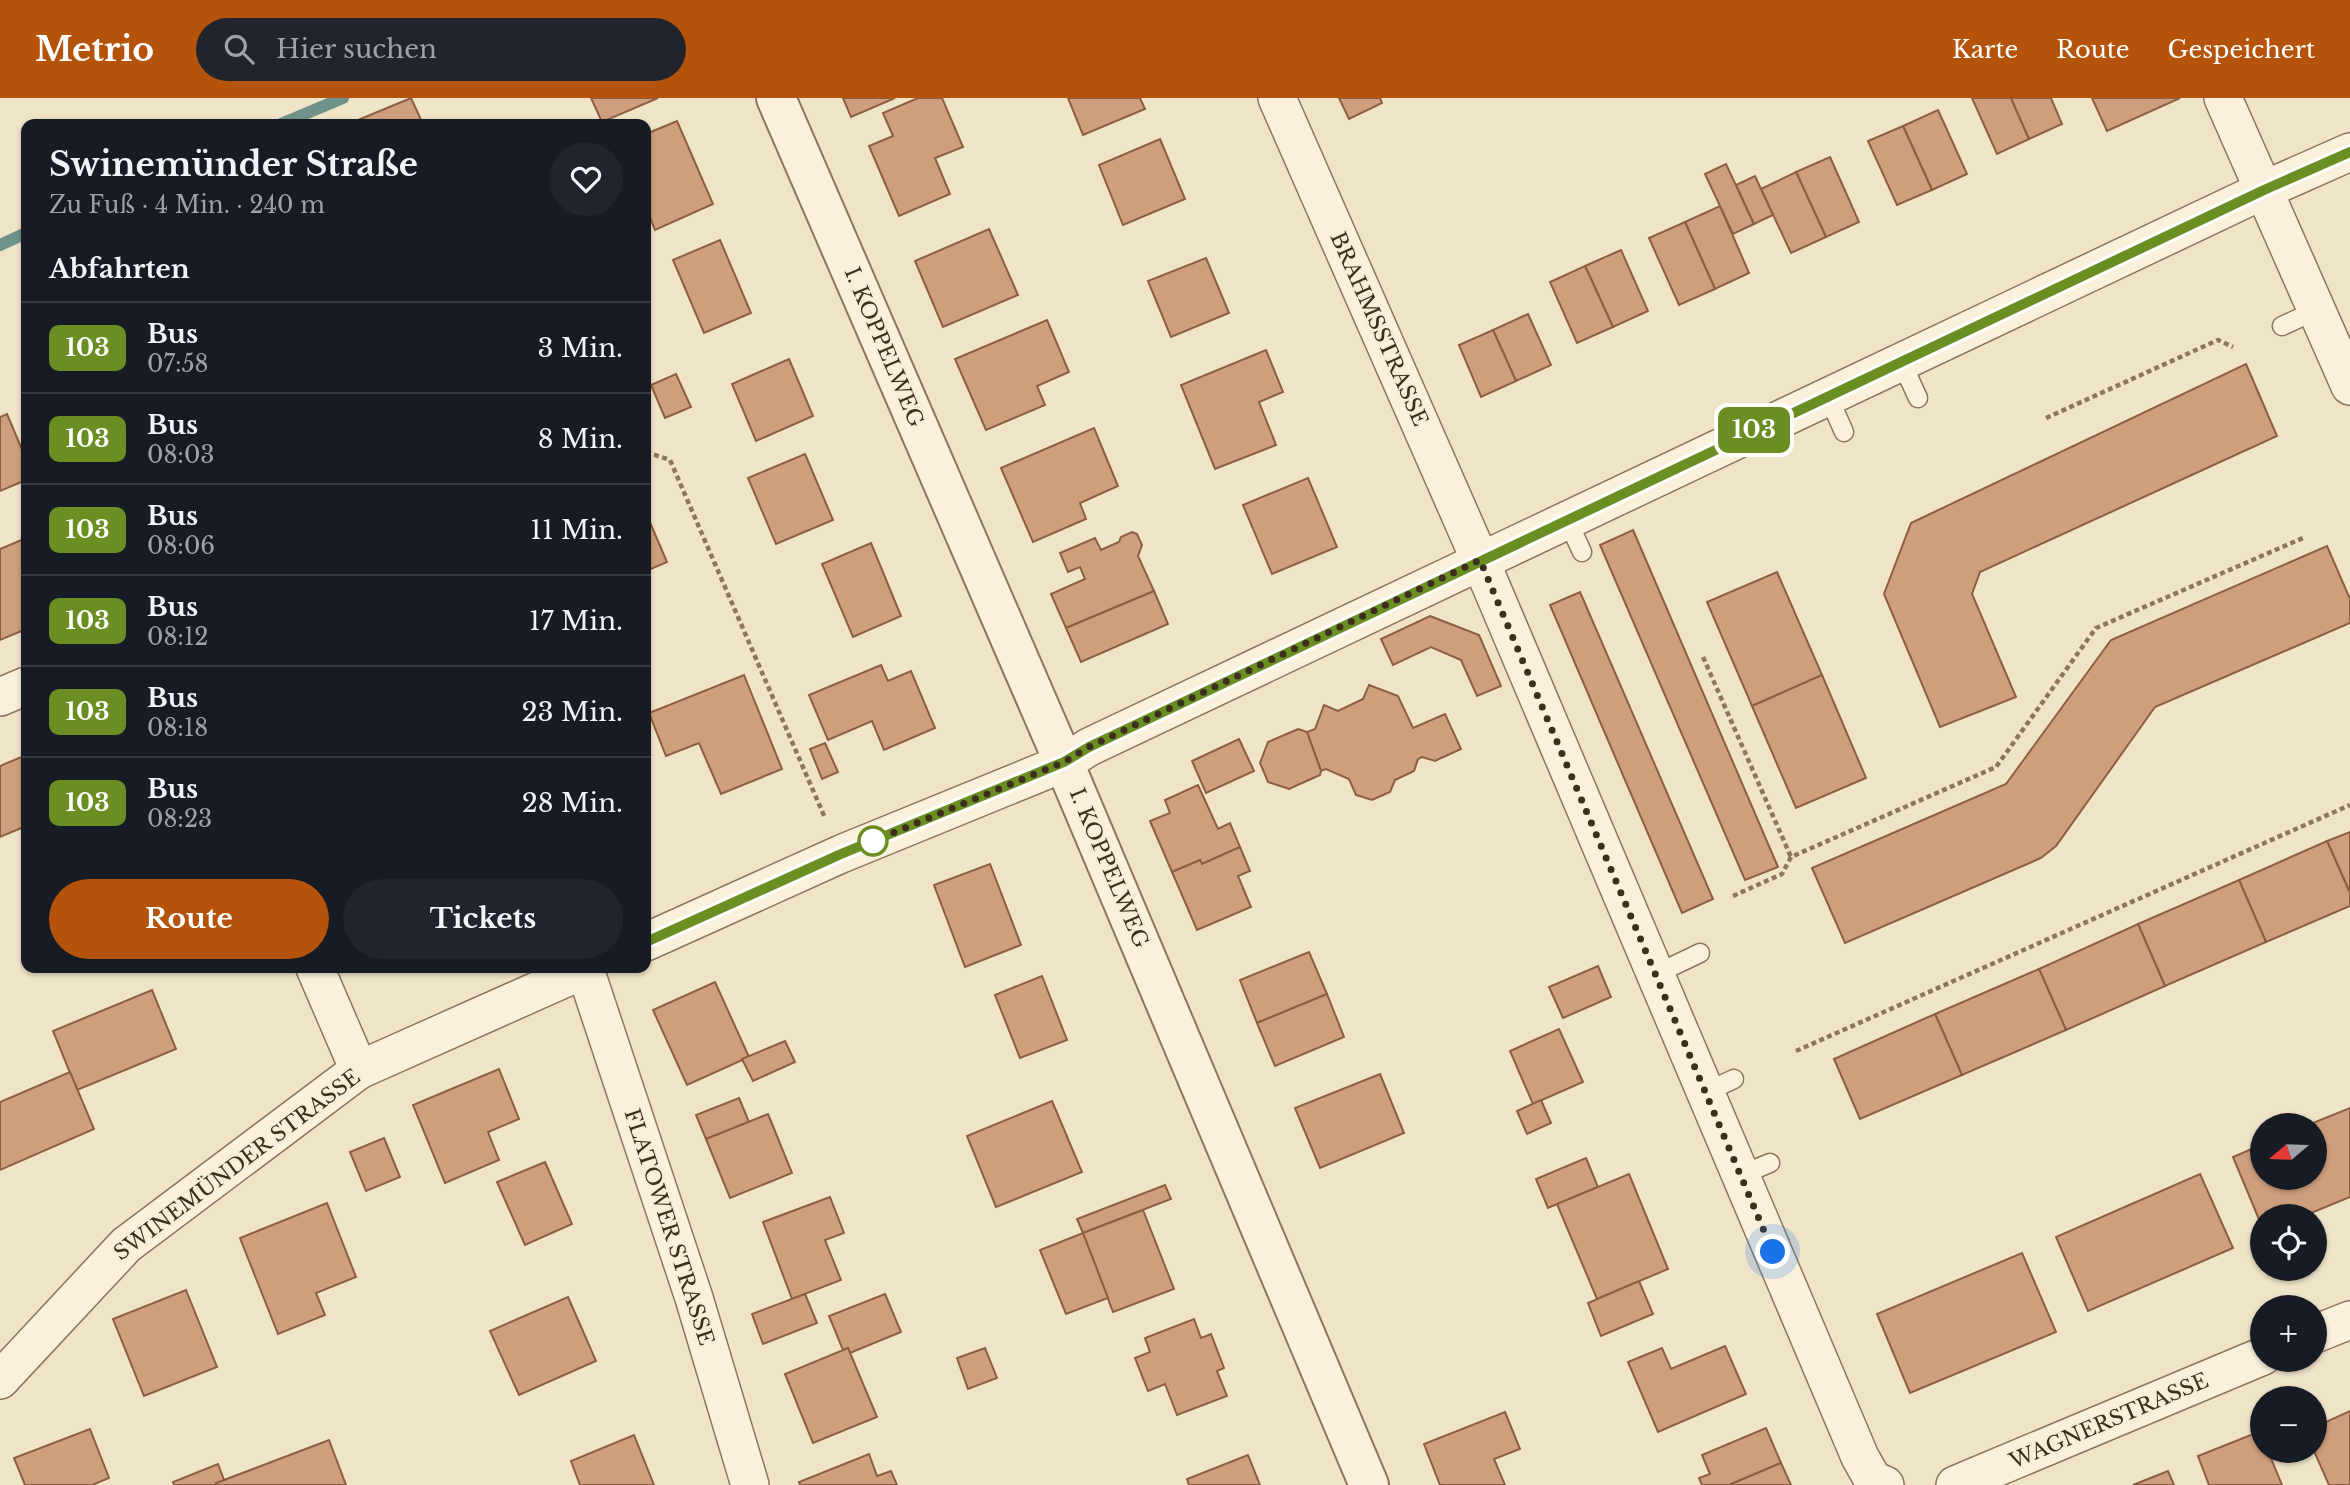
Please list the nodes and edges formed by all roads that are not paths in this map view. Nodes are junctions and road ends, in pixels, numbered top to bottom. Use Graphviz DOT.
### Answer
graph roads {
  1 [pos="776,98"];
  2 [pos="1278,98"];
  3 [pos="2223,98"];
  4 [pos="2350,152"];
  5 [pos="2264,190"];
  6 [pos="2317,310"];
  7 [pos="2282,326"];
  8 [pos="1901,361"];
  9 [pos="2350,386"];
  10 [pos="1828,396"];
  11 [pos="1917,398"];
  12 [pos="1844,432"];
  13 [pos="1567,519"];
  14 [pos="1582,552"];
  15 [pos="1480,560"];
  16 [pos="21,688"];
  17 [pos="0,697"];
  18 [pos="1064,762"];
  19 [pos="651,940"];
  20 [pos="1700,953"];
  21 [pos="317,973"];
  22 [pos="576,973"];
  23 [pos="589,973"];
  24 [pos="1656,974"];
  25 [pos="359,1070"];
  26 [pos="2350,1320"];
  27 [pos="2327,1329"];
  28 [pos="2250,1361"];
  29 [pos="0,1380"];
  30 [pos="750,1485"];
  31 [pos="1369,1485"];
  32 [pos="1885,1485"];
  33 [pos="1955,1485"];
  1 -- 18 [label="street, I. KOPPELWEG"];
  2 -- 15 [label="street, BRAHMSSTRASSE"];
  3 -- 5 [label="street"];
  4 -- 5 [label="street"];
  5 -- 6 [label="street"];
  5 -- 8 [label="street"];
  6 -- 7 [label="lane"];
  6 -- 9 [label="street"];
  8 -- 10 [label="street"];
  8 -- 11 [label="lane"];
  10 -- 12 [label="lane"];
  10 -- 13 [label="street"];
  13 -- 14 [label="lane"];
  13 -- 15 [label="street"];
  15 -- 18 [label="street"];
  15 -- 24 [label="street"];
  16 -- 17 [label="street"];
  18 -- 19 [label="street"];
  18 -- 31 [label="street, I. KOPPELWEG"];
  20 -- 24 [label="lane"];
  21 -- 25 [label="street"];
  22 -- 25 [label="street, SWINEMÜNDER STRASSE"];
  23 -- 30 [label="street, FLATOWER STRASSE"];
  24 -- 32 [label="street"];
  25 -- 29 [label="street, SWINEMÜNDER STRASSE"];
  26 -- 27 [label="street"];
  28 -- 33 [label="street, WAGNERSTRASSE"];
}
